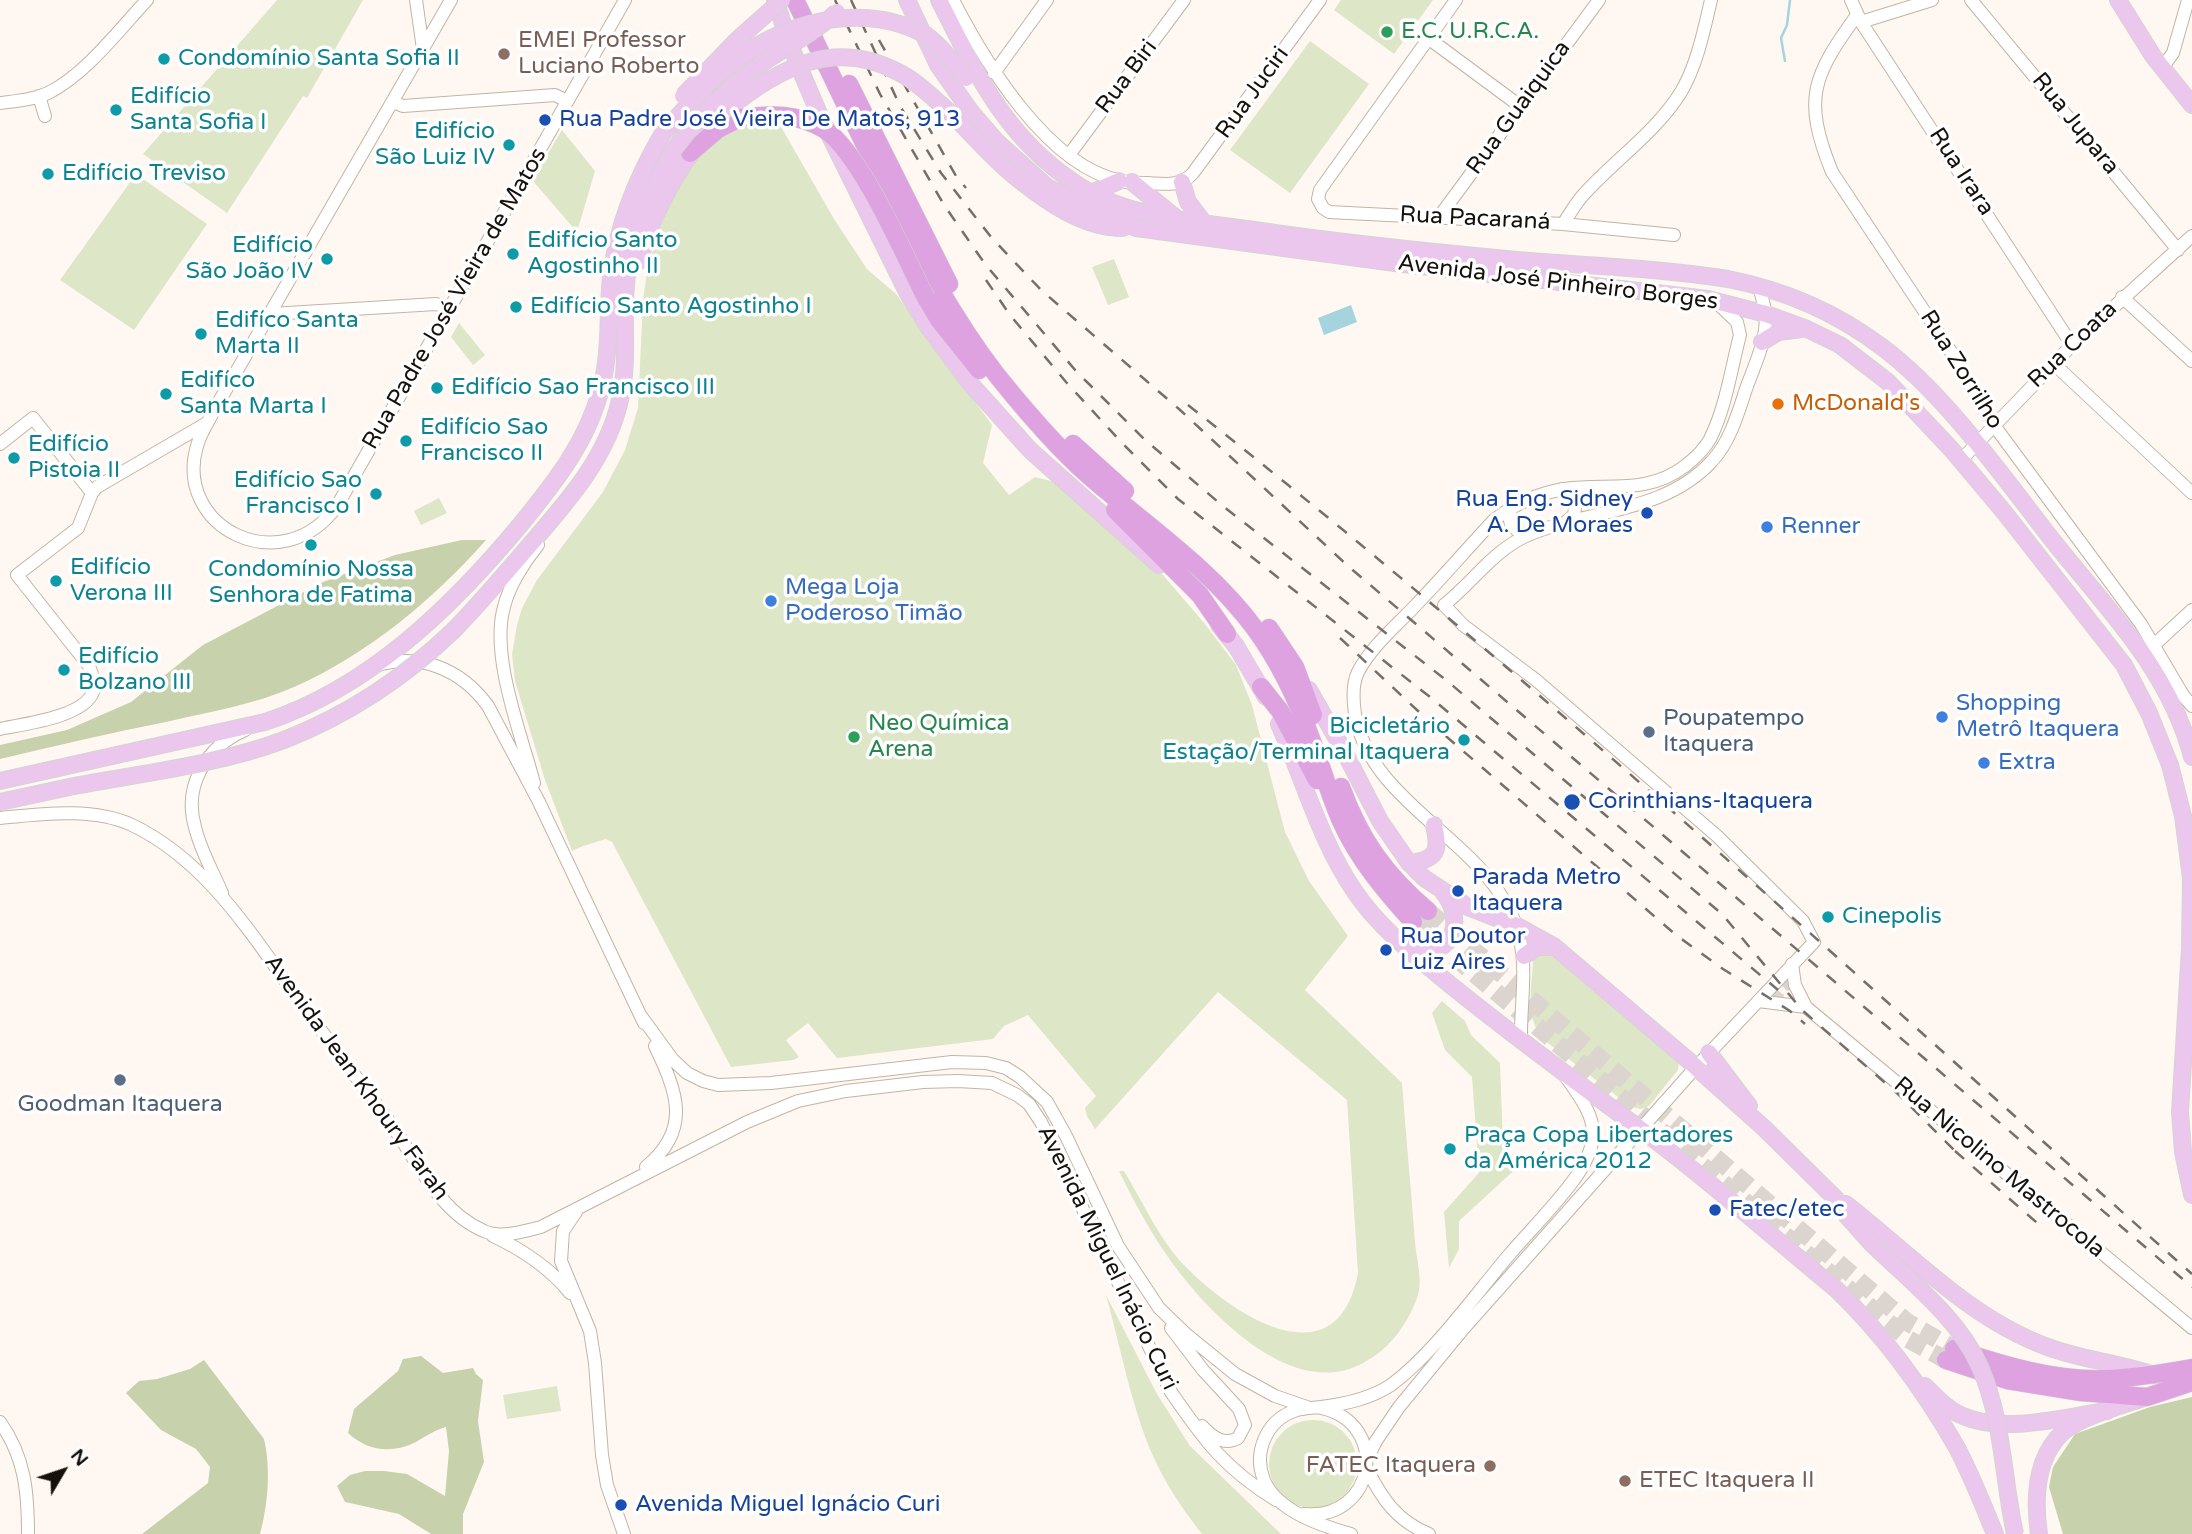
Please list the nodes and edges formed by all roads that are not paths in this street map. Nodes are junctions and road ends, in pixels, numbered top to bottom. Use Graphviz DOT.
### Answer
graph roads {
  1 [pos="146,0"];
  2 [pos="416,0"];
  3 [pos="452,0"];
  4 [pos="625,0"];
  5 [pos="775,0"];
  6 [pos="782,0"];
  7 [pos="795,0"];
  8 [pos="808,0"];
  9 [pos="848,0"];
  10 [pos="907,0"];
  11 [pos="939,0"];
  12 [pos="953,0"];
  13 [pos="1048,0"];
  14 [pos="1184,0"];
  15 [pos="1321,0"];
  16 [pos="1456,0"];
  17 [pos="1599,0"];
  18 [pos="1711,0"];
  19 [pos="1851,0"];
  20 [pos="1932,0"];
  21 [pos="1971,0"];
  22 [pos="2118,0"];
  23 [pos="2188,0"];
  24 [pos="1859,18"];
  25 [pos="1428,38"];
  26 [pos="423,49"];
  27 [pos="2162,68"];
  28 [pos="994,73"];
  29 [pos="39,96"];
  30 [pos="567,101"];
  31 [pos="393,102"];
  32 [pos="0,103"];
  33 [pos="2192,105"];
  34 [pos="1520,106"];
  35 [pos="1000,111"];
  36 [pos="734,114"];
  37 [pos="45,116"];
  38 [pos="663,134"];
  39 [pos="682,151"];
  40 [pos="1069,155"];
  41 [pos="1126,182"];
  42 [pos="1182,183"];
  43 [pos="1091,193"];
  44 [pos="1439,217"];
  45 [pos="1176,218"];
  46 [pos="1204,223"];
  47 [pos="1563,224"];
  48 [pos="1136,228"];
  49 [pos="1674,235"];
  50 [pos="2192,236"];
  51 [pos="2178,250"];
  52 [pos="1712,276"];
  53 [pos="1759,286"];
  54 [pos="1689,296"];
  55 [pos="2122,297"];
  56 [pos="1708,299"];
  57 [pos="450,308"];
  58 [pos="271,314"];
  59 [pos="1766,314"];
  60 [pos="1807,329"];
  61 [pos="1740,335"];
  62 [pos="1762,342"];
  63 [pos="2072,345"];
  64 [pos="2192,361"];
  65 [pos="2054,364"];
  66 [pos="207,423"];
  67 [pos="1993,424"];
  68 [pos="1977,443"];
  69 [pos="0,444"];
  70 [pos="1064,453"];
  71 [pos="1961,460"];
  72 [pos="1992,463"];
  73 [pos="1091,479"];
  74 [pos="1562,489"];
  75 [pos="92,493"];
  76 [pos="2192,493"];
  77 [pos="1512,506"];
  78 [pos="2029,510"];
  79 [pos="2004,512"];
  80 [pos="1566,522"];
  81 [pos="1528,535"];
  82 [pos="2053,541"];
  83 [pos="2028,543"];
  84 [pos="520,563"];
  85 [pos="2192,610"];
  86 [pos="1227,634"];
  87 [pos="2154,645"];
  88 [pos="370,667"];
  89 [pos="1295,667"];
  90 [pos="1261,687"];
  91 [pos="2192,706"];
  92 [pos="265,722"];
  93 [pos="0,729"];
  94 [pos="2192,757"];
  95 [pos="0,781"];
  96 [pos="538,800"];
  97 [pos="0,802"];
  98 [pos="0,818"];
  99 [pos="1340,819"];
  100 [pos="1434,825"];
  101 [pos="1409,863"];
  102 [pos="1441,890"];
  103 [pos="225,900"];
  104 [pos="1428,911"];
  105 [pos="1413,922"];
  106 [pos="1517,926"];
  107 [pos="1555,947"];
  108 [pos="1406,948"];
  109 [pos="1524,956"];
  110 [pos="1792,964"];
  111 [pos="1758,1001"];
  112 [pos="1806,1007"];
  113 [pos="641,1016"];
  114 [pos="1521,1041"];
  115 [pos="1709,1053"];
  116 [pos="1696,1068"];
  117 [pos="1565,1075"];
  118 [pos="1764,1128"];
  119 [pos="1640,1129"];
  120 [pos="632,1179"];
  121 [pos="2192,1195"];
  122 [pos="1836,1199"];
  123 [pos="582,1205"];
  124 [pos="488,1233"];
  125 [pos="581,1307"];
  126 [pos="1159,1308"];
  127 [pos="2192,1328"];
  128 [pos="1894,1354"];
  129 [pos="2192,1368"];
  130 [pos="2154,1375"];
  131 [pos="2192,1382"];
  132 [pos="1171,1392"];
  133 [pos="2147,1396"];
  134 [pos="1312,1407"];
  135 [pos="2107,1410"];
  136 [pos="0,1422"];
  137 [pos="1367,1464"];
  138 [pos="1276,1500"];
  139 [pos="1300,1513"];
  140 [pos="28,1534"];
  141 [pos="624,1534"];
  142 [pos="1351,1534"];
  143 [pos="1429,1534"];
  144 [pos="1995,1534"];
  145 [pos="2015,1534"];
  146 [pos="2039,1534"];
  1 -- 29 [label="street"];
  2 -- 26 [label="street"];
  3 -- 26 [label="street, Rua Padre José Vieira de Matos"];
  4 -- 30 [label="street, Rua Padre José Vieira de Matos"];
  5 -- 86 [label="main road"];
  6 -- 38 [label="main road, bridge"];
  7 -- 70 [label="highway"];
  8 -- 89 [label="highway"];
  9 -- 39 [label="main road, bridge"];
  10 -- 48 [label="main road, Avenida José Pinheiro Borges"];
  11 -- 35 [label="main road, Avenida José Pinheiro Borges"];
  12 -- 28 [label="street"];
  13 -- 28 [label="street"];
  14 -- 40 [label="street, Rua Biri"];
  15 -- 42 [label="street, Rua Juciri"];
  16 -- 25 [label="street"];
  17 -- 34 [label="street, Rua Guaiquica"];
  18 -- 47 [label="street, Rua Pacaraná"];
  19 -- 24 [label="street, Rua Irara"];
  20 -- 24 [label="street"];
  21 -- 51 [label="street, Rua Jupara"];
  22 -- 27 [label="main road"];
  23 -- 27 [label="street"];
  24 -- 63 [label="street, Rua Irara"];
  24 -- 67 [label="street, Rua Zorrilho"];
  25 -- 34 [label="street"];
  25 -- 44 [label="street, Rua Pacaraná"];
  26 -- 31 [label="street, Rua Padre José Vieira de Matos"];
  27 -- 33 [label="main road"];
  28 -- 40 [label="street"];
  29 -- 32 [label="street"];
  29 -- 37 [label="street"];
  30 -- 31 [label="street"];
  30 -- 57 [label="street, Rua Padre José Vieira de Matos"];
  31 -- 58 [label="street, Rua Padre José Vieira de Matos"];
  34 -- 44 [label="street, Rua Guaiquica"];
  35 -- 38 [label="main road, bridge"];
  35 -- 43 [label="main road, Avenida José Pinheiro Borges"];
  36 -- 39 [label="highway"];
  36 -- 48 [label="main road, bridge"];
  36 -- 70 [label="highway, bridge"];
  38 -- 88 [label="main road"];
  39 -- 84 [label="main road"];
  40 -- 41 [label="street"];
  41 -- 42 [label="street"];
  41 -- 43 [label="main road"];
  41 -- 45 [label="main road"];
  42 -- 46 [label="main road"];
  43 -- 45 [label="main road, Avenida José Pinheiro Borges"];
  44 -- 47 [label="street, Rua Pacaraná"];
  45 -- 46 [label="main road, Avenida José Pinheiro Borges"];
  46 -- 52 [label="main road, Avenida José Pinheiro Borges"];
  47 -- 49 [label="street"];
  48 -- 54 [label="main road, Avenida José Pinheiro Borges"];
  50 -- 51 [label="street, Rua Coata"];
  51 -- 55 [label="street, Rua Coata"];
  52 -- 53 [label="main road, Avenida José Pinheiro Borges"];
  52 -- 54 [label="main road"];
  53 -- 59 [label="street"];
  53 -- 68 [label="main road, Avenida José Pinheiro Borges"];
  54 -- 56 [label="main road, Avenida José Pinheiro Borges"];
  55 -- 63 [label="street, Rua Coata"];
  55 -- 64 [label="street"];
  56 -- 59 [label="main road, Avenida José Pinheiro Borges"];
  56 -- 61 [label="street"];
  57 -- 58 [label="street"];
  57 -- 66 [label="street, Rua Padre José Vieira de Matos"];
  58 -- 66 [label="street, Rua Padre José Vieira de Matos"];
  59 -- 60 [label="main road, Avenida José Pinheiro Borges"];
  59 -- 62 [label="street"];
  60 -- 62 [label="main road"];
  60 -- 71 [label="main road, Avenida José Pinheiro Borges"];
  61 -- 62 [label="street"];
  61 -- 74 [label="street"];
  62 -- 80 [label="street"];
  63 -- 65 [label="street, Rua Coata"];
  65 -- 67 [label="street, Rua Coata"];
  65 -- 76 [label="street"];
  66 -- 75 [label="street"];
  67 -- 68 [label="street, Rua Coata"];
  67 -- 72 [label="street"];
  67 -- 87 [label="street, Rua Zorrilho"];
  68 -- 71 [label="street, Rua Coata"];
  68 -- 72 [label="main road, Avenida José Pinheiro Borges"];
  69 -- 75 [label="street"];
  70 -- 73 [label="highway"];
  71 -- 79 [label="main road, Avenida José Pinheiro Borges"];
  72 -- 78 [label="main road, Avenida José Pinheiro Borges"];
  73 -- 86 [label="highway"];
  73 -- 99 [label="highway"];
  74 -- 77 [label="street"];
  74 -- 80 [label="street"];
  75 -- 93 [label="street"];
  77 -- 81 [label="street"];
  77 -- 100 [label="street"];
  78 -- 79 [label="main road"];
  78 -- 82 [label="main road, Avenida José Pinheiro Borges"];
  79 -- 83 [label="main road, Avenida José Pinheiro Borges"];
  80 -- 81 [label="street"];
  81 -- 110 [label="street"];
  82 -- 83 [label="main road"];
  82 -- 94 [label="main road, Avenida José Pinheiro Borges"];
  83 -- 121 [label="main road, Avenida José Pinheiro Borges"];
  84 -- 96 [label="street"];
  84 -- 97 [label="main road, bridge"];
  85 -- 87 [label="street"];
  86 -- 90 [label="main road"];
  87 -- 91 [label="street, Rua Zorrilho"];
  88 -- 92 [label="main road"];
  88 -- 96 [label="street"];
  89 -- 101 [label="main road"];
  89 -- 104 [label="highway"];
  90 -- 99 [label="highway"];
  90 -- 108 [label="main road"];
  92 -- 95 [label="main road"];
  92 -- 103 [label="street, Avenida Jean Khoury Farah"];
  96 -- 113 [label="street"];
  98 -- 103 [label="street, Avenida Jean Khoury Farah"];
  99 -- 105 [label="highway"];
  100 -- 101 [label="main road"];
  100 -- 106 [label="street"];
  101 -- 102 [label="main road"];
  102 -- 106 [label="main road"];
  102 -- 108 [label="main road"];
  103 -- 124 [label="street, Avenida Jean Khoury Farah"];
  106 -- 107 [label="main road"];
  106 -- 109 [label="street"];
  107 -- 109 [label="main road"];
  107 -- 116 [label="main road"];
  108 -- 114 [label="main road"];
  109 -- 114 [label="street"];
  110 -- 111 [label="street"];
  110 -- 112 [label="street, Rua Nicolino Mastrocola"];
  111 -- 112 [label="street"];
  111 -- 115 [label="street"];
  112 -- 127 [label="street, Rua Nicolino Mastrocola"];
  113 -- 120 [label="street"];
  113 -- 126 [label="street, Avenida Miguel Inácio Curi"];
  114 -- 117 [label="main road"];
  115 -- 116 [label="street"];
  115 -- 118 [label="main road"];
  116 -- 118 [label="main road"];
  116 -- 119 [label="street"];
  117 -- 119 [label="main road"];
  117 -- 134 [label="street"];
  118 -- 122 [label="main road"];
  119 -- 128 [label="main road"];
  119 -- 137 [label="street"];
  120 -- 123 [label="street, Avenida Miguel Inácio Curi"];
  120 -- 132 [label="street, Avenida Miguel Inácio Curi"];
  122 -- 130 [label="main road"];
  122 -- 145 [label="main road, bridge"];
  123 -- 124 [label="street"];
  123 -- 125 [label="street"];
  124 -- 125 [label="street"];
  125 -- 141 [label="street"];
  126 -- 132 [label="street"];
  126 -- 134 [label="street, Avenida Miguel Inácio Curi"];
  128 -- 135 [label="main road"];
  128 -- 144 [label="main road"];
  129 -- 130 [label="highway"];
  130 -- 133 [label="highway"];
  131 -- 133 [label="highway"];
  132 -- 138 [label="street, Avenida Miguel Inácio Curi"];
  133 -- 135 [label="main road"];
  134 -- 137 [label="street"];
  134 -- 138 [label="street"];
  135 -- 146 [label="main road"];
  136 -- 140 [label="street"];
  137 -- 139 [label="street"];
  137 -- 143 [label="street"];
  138 -- 139 [label="street, Avenida Miguel Inácio Curi"];
  139 -- 142 [label="street, Avenida Miguel Inácio Curi"];
}
